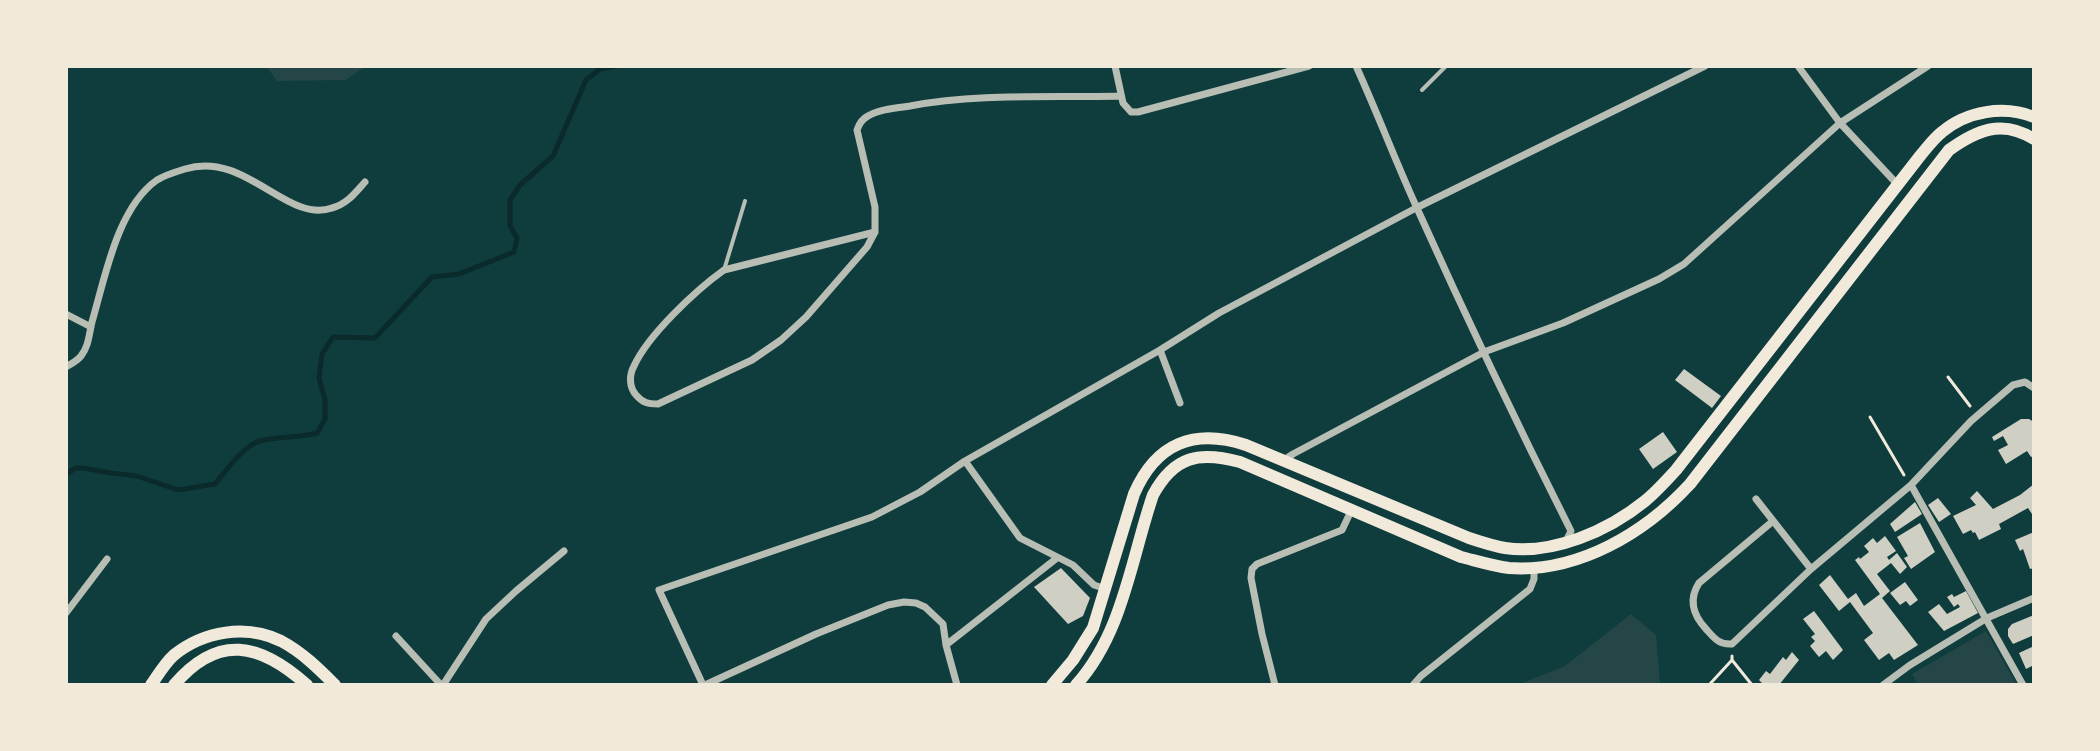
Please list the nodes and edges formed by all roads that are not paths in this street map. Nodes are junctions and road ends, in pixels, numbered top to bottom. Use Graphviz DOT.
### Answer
graph roads {
  1 [pos="1115,66"];
  2 [pos="1309,66"];
  3 [pos="1356,66"];
  4 [pos="1446,66"];
  5 [pos="1705,66"];
  6 [pos="1798,66"];
  7 [pos="1928,66"];
  8 [pos="1422,90"];
  9 [pos="1121,96"];
  10 [pos="2004,110"];
  11 [pos="2034,117"];
  12 [pos="1840,123"];
  13 [pos="2003,128"];
  14 [pos="2034,139"];
  15 [pos="365,182"];
  16 [pos="1898,185"];
  17 [pos="1913,196"];
  18 [pos="745,201"];
  19 [pos="1416,208"];
  20 [pos="875,232"];
  21 [pos="724,270"];
  22 [pos="66,314"];
  23 [pos="91,327"];
  24 [pos="1160,350"];
  25 [pos="1484,352"];
  26 [pos="66,367"];
  27 [pos="2034,388"];
  28 [pos="1180,403"];
  29 [pos="1284,460"];
  30 [pos="965,461"];
  31 [pos="1277,477"];
  32 [pos="1911,485"];
  33 [pos="1756,499"];
  34 [pos="1352,509"];
  35 [pos="1773,521"];
  36 [pos="1566,541"];
  37 [pos="564,551"];
  38 [pos="1057,558"];
  39 [pos="107,559"];
  40 [pos="1572,560"];
  41 [pos="1534,568"];
  42 [pos="1811,569"];
  43 [pos="1106,589"];
  44 [pos="2034,598"];
  45 [pos="66,613"];
  46 [pos="1987,618"];
  47 [pos="396,636"];
  48 [pos="946,645"];
  49 [pos="151,685"];
  50 [pos="174,685"];
  51 [pos="307,685"];
  52 [pos="335,685"];
  53 [pos="442,685"];
  54 [pos="704,685"];
  55 [pos="957,685"];
  56 [pos="1052,685"];
  57 [pos="1076,685"];
  58 [pos="1275,685"];
  59 [pos="1413,685"];
  60 [pos="1883,685"];
  61 [pos="2023,685"];
  1 -- 9 [label="street"];
  2 -- 9 [label="street"];
  3 -- 19 [label="street"];
  4 -- 8 [label="lane"];
  5 -- 19 [label="street"];
  6 -- 12 [label="street"];
  7 -- 12 [label="street"];
  9 -- 20 [label="street"];
  10 -- 11 [label="main road"];
  10 -- 13 [label="main road"];
  10 -- 16 [label="main road"];
  12 -- 16 [label="street"];
  12 -- 25 [label="street"];
  13 -- 14 [label="main road"];
  13 -- 17 [label="main road"];
  15 -- 23 [label="street"];
  16 -- 17 [label="main road"];
  16 -- 36 [label="main road"];
  17 -- 40 [label="main road"];
  18 -- 21 [label="lane"];
  19 -- 24 [label="street"];
  19 -- 25 [label="street"];
  20 -- 21 [label="street"];
  20 -- 21 [label="street"];
  22 -- 23 [label="street"];
  23 -- 26 [label="street"];
  24 -- 28 [label="street"];
  24 -- 30 [label="street"];
  25 -- 29 [label="street"];
  25 -- 36 [label="street"];
  27 -- 32 [label="street"];
  29 -- 31 [label="main road"];
  29 -- 36 [label="main road"];
  29 -- 43 [label="main road"];
  30 -- 38 [label="street"];
  30 -- 54 [label="street"];
  31 -- 34 [label="main road"];
  31 -- 57 [label="main road"];
  32 -- 42 [label="street"];
  32 -- 46 [label="street"];
  33 -- 35 [label="street"];
  34 -- 41 [label="main road"];
  34 -- 58 [label="street"];
  35 -- 42 [label="street"];
  35 -- 42 [label="street"];
  36 -- 40 [label="main road"];
  37 -- 53 [label="street"];
  38 -- 43 [label="street"];
  38 -- 48 [label="street"];
  39 -- 45 [label="street"];
  40 -- 41 [label="main road"];
  41 -- 59 [label="street"];
  43 -- 56 [label="main road"];
  44 -- 46 [label="street"];
  46 -- 60 [label="street"];
  46 -- 61 [label="street"];
  47 -- 53 [label="street"];
  48 -- 54 [label="street"];
  48 -- 55 [label="street"];
  49 -- 52 [label="main road"];
  50 -- 51 [label="main road"];
}
